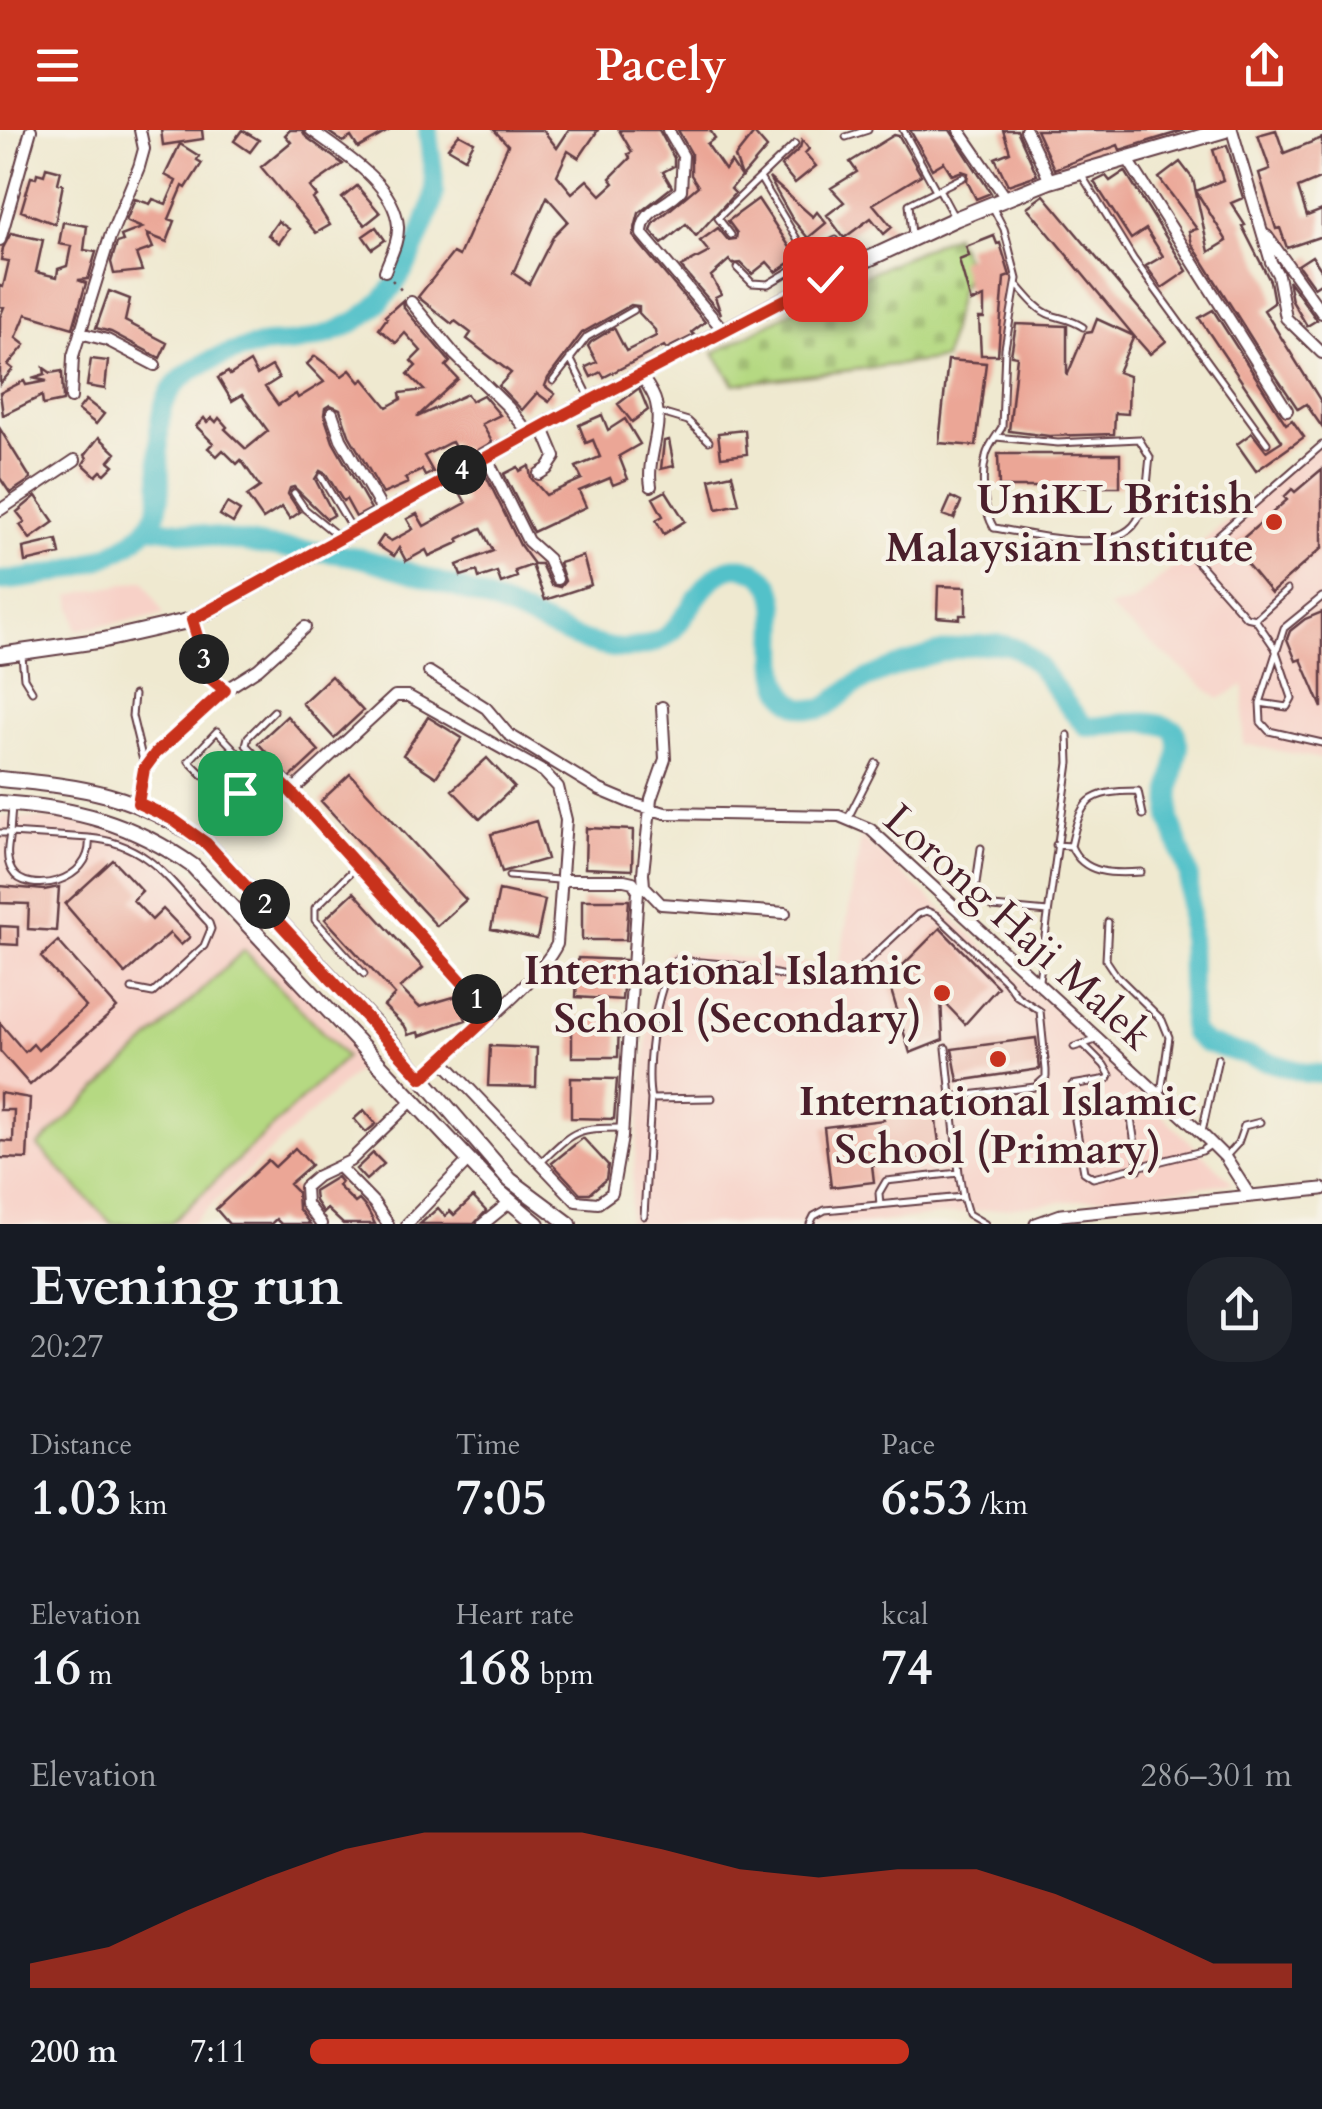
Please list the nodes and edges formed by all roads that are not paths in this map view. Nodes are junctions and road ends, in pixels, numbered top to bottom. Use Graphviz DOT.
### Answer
graph roads {
  1 [pos="31,130"];
  2 [pos="140,130"];
  3 [pos="311,130"];
  4 [pos="668,130"];
  5 [pos="868,130"];
  6 [pos="903,130"];
  7 [pos="959,130"];
  8 [pos="1026,130"];
  9 [pos="1229,130"];
  10 [pos="1198,134"];
  11 [pos="846,137"];
  12 [pos="795,144"];
  13 [pos="1127,158"];
  14 [pos="1079,171"];
  15 [pos="962,177"];
  16 [pos="760,178"];
  17 [pos="1050,181"];
  18 [pos="937,189"];
  19 [pos="998,201"];
  20 [pos="955,219"];
  21 [pos="1261,227"];
  22 [pos="731,236"];
  23 [pos="912,238"];
  24 [pos="0,240"];
  25 [pos="836,240"];
  26 [pos="805,255"];
  27 [pos="802,264"];
  28 [pos="738,268"];
  29 [pos="384,271"];
  30 [pos="812,285"];
  31 [pos="1018,286"];
  32 [pos="411,302"];
  33 [pos="634,310"];
  34 [pos="1322,313"];
  35 [pos="1083,327"];
  36 [pos="724,331"];
  37 [pos="80,332"];
  38 [pos="1322,353"];
  39 [pos="570,358"];
  40 [pos="155,365"];
  41 [pos="640,374"];
  42 [pos="554,381"];
  43 [pos="71,398"];
  44 [pos="591,400"];
  45 [pos="1287,410"];
  46 [pos="658,412"];
  47 [pos="332,414"];
  48 [pos="536,430"];
  49 [pos="996,437"];
  50 [pos="709,441"];
  51 [pos="1267,443"];
  52 [pos="1322,445"];
  53 [pos="486,457"];
  54 [pos="76,460"];
  55 [pos="539,474"];
  56 [pos="321,477"];
  57 [pos="651,486"];
  58 [pos="294,493"];
  59 [pos="0,510"];
  60 [pos="384,512"];
  61 [pos="342,536"];
  62 [pos="556,580"];
  63 [pos="1287,590"];
  64 [pos="1322,598"];
  65 [pos="1255,618"];
  66 [pos="192,620"];
  67 [pos="305,627"];
  68 [pos="1275,648"];
  69 [pos="21,652"];
  70 [pos="0,655"];
  71 [pos="429,672"];
  72 [pos="225,690"];
  73 [pos="32,691"];
  74 [pos="134,695"];
  75 [pos="1260,703"];
  76 [pos="662,707"];
  77 [pos="274,711"];
  78 [pos="1068,736"];
  79 [pos="1322,743"];
  80 [pos="876,763"];
  81 [pos="265,767"];
  82 [pos="144,769"];
  83 [pos="258,774"];
  84 [pos="0,779"];
  85 [pos="291,792"];
  86 [pos="6,803"];
  87 [pos="138,803"];
  88 [pos="650,808"];
  89 [pos="1143,815"];
  90 [pos="848,818"];
  91 [pos="0,833"];
  92 [pos="10,833"];
  93 [pos="89,838"];
  94 [pos="1056,845"];
  95 [pos="1070,846"];
  96 [pos="981,848"];
  97 [pos="358,866"];
  98 [pos="1141,872"];
  99 [pos="509,876"];
  100 [pos="561,880"];
  101 [pos="993,907"];
  102 [pos="1048,912"];
  103 [pos="785,913"];
  104 [pos="971,921"];
  105 [pos="1108,922"];
  106 [pos="1020,966"];
  107 [pos="364,974"];
  108 [pos="1006,982"];
  109 [pos="1039,983"];
  110 [pos="132,989"];
  111 [pos="1052,995"];
  112 [pos="1040,1011"];
  113 [pos="491,1014"];
  114 [pos="1099,1038"];
  115 [pos="1084,1045"];
  116 [pos="1074,1047"];
  117 [pos="946,1048"];
  118 [pos="1218,1058"];
  119 [pos="442,1060"];
  120 [pos="422,1078"];
  121 [pos="1072,1086"];
  122 [pos="1161,1096"];
  123 [pos="951,1097"];
  124 [pos="652,1098"];
  125 [pos="712,1098"];
  126 [pos="414,1099"];
  127 [pos="1260,1122"];
  128 [pos="622,1128"];
  129 [pos="1202,1134"];
  130 [pos="1211,1144"];
  131 [pos="1225,1158"];
  132 [pos="469,1160"];
  133 [pos="540,1163"];
  134 [pos="340,1168"];
  135 [pos="1139,1169"];
  136 [pos="959,1173"];
  137 [pos="1322,1189"];
  138 [pos="1250,1196"];
  139 [pos="963,1197"];
  140 [pos="510,1202"];
  141 [pos="880,1205"];
  142 [pos="644,1216"];
  143 [pos="1066,1219"];
  144 [pos="321,1224"];
  145 [pos="388,1224"];
  146 [pos="407,1224"];
  147 [pos="483,1224"];
  148 [pos="537,1224"];
  149 [pos="570,1224"];
  150 [pos="810,1224"];
  151 [pos="985,1224"];
  152 [pos="1036,1224"];
  1 -- 24 [label="street"];
  2 -- 37 [label="street"];
  3 -- 29 [label="street"];
  4 -- 36 [label="street"];
  5 -- 11 [label="lane"];
  6 -- 18 [label="lane"];
  7 -- 19 [label="street"];
  8 -- 17 [label="street"];
  9 -- 10 [label="main road"];
  9 -- 21 [label="street"];
  10 -- 13 [label="main road"];
  12 -- 16 [label="lane"];
  13 -- 14 [label="main road"];
  13 -- 45 [label="street"];
  14 -- 17 [label="main road"];
  14 -- 51 [label="lane"];
  15 -- 18 [label="lane"];
  16 -- 22 [label="lane"];
  16 -- 26 [label="lane"];
  17 -- 19 [label="main road"];
  18 -- 20 [label="lane"];
  18 -- 23 [label="lane"];
  19 -- 20 [label="main road"];
  19 -- 31 [label="lane"];
  20 -- 23 [label="main road"];
  21 -- 34 [label="street"];
  21 -- 38 [label="street"];
  23 -- 30 [label="main road"];
  25 -- 26 [label="lane"];
  26 -- 27 [label="lane"];
  27 -- 28 [label="lane"];
  27 -- 30 [label="lane"];
  30 -- 36 [label="main road"];
  31 -- 35 [label="lane"];
  31 -- 49 [label="lane"];
  32 -- 48 [label="street"];
  33 -- 39 [label="lane"];
  36 -- 41 [label="main road"];
  37 -- 40 [label="street"];
  37 -- 43 [label="street"];
  39 -- 42 [label="lane"];
  39 -- 44 [label="lane"];
  41 -- 44 [label="main road"];
  41 -- 46 [label="street"];
  44 -- 48 [label="main road"];
  46 -- 50 [label="lane"];
  46 -- 57 [label="street"];
  47 -- 60 [label="street"];
  48 -- 53 [label="main road"];
  48 -- 55 [label="street"];
  49 -- 49 [label="lane"];
  52 -- 65 [label="lane"];
  53 -- 60 [label="main road"];
  53 -- 62 [label="street"];
  54 -- 59 [label="street"];
  56 -- 61 [label="lane"];
  58 -- 61 [label="lane"];
  60 -- 61 [label="main road"];
  61 -- 66 [label="main road"];
  63 -- 65 [label="lane"];
  64 -- 68 [label="lane"];
  65 -- 68 [label="lane"];
  66 -- 69 [label="main road"];
  66 -- 72 [label="lane"];
  67 -- 72 [label="street"];
  68 -- 75 [label="lane"];
  68 -- 75 [label="lane"];
  69 -- 70 [label="main road"];
  69 -- 73 [label="lane"];
  71 -- 88 [label="street, Lorong Haji Malek"];
  72 -- 82 [label="street"];
  74 -- 82 [label="lane"];
  75 -- 79 [label="lane"];
  76 -- 88 [label="street"];
  77 -- 81 [label="lane"];
  78 -- 94 [label="lane"];
  80 -- 90 [label="lane"];
  81 -- 83 [label="lane"];
  81 -- 85 [label="lane"];
  82 -- 87 [label="street"];
  83 -- 83 [label="lane"];
  84 -- 87 [label="main road"];
  85 -- 97 [label="street"];
  85 -- 100 [label="street"];
  86 -- 92 [label="lane"];
  86 -- 126 [label="main road"];
  87 -- 120 [label="main road"];
  88 -- 90 [label="street, Lorong Haji Malek"];
  88 -- 103 [label="street"];
  89 -- 95 [label="lane"];
  90 -- 104 [label="street, Lorong Haji Malek"];
  91 -- 92 [label="lane"];
  92 -- 93 [label="lane"];
  92 -- 93 [label="lane"];
  93 -- 110 [label="lane"];
  94 -- 95 [label="lane"];
  94 -- 102 [label="lane"];
  95 -- 98 [label="lane"];
  96 -- 104 [label="lane"];
  97 -- 107 [label="lane"];
  97 -- 113 [label="street"];
  99 -- 100 [label="lane"];
  100 -- 113 [label="street"];
  100 -- 128 [label="street"];
  101 -- 102 [label="lane"];
  102 -- 109 [label="lane"];
  104 -- 106 [label="street, Lorong Haji Malek"];
  105 -- 122 [label="lane, Lorong Haji Malek"];
  106 -- 108 [label="lane"];
  106 -- 109 [label="street, Lorong Haji Malek"];
  108 -- 112 [label="lane"];
  108 -- 124 [label="lane"];
  109 -- 111 [label="street, Lorong Haji Malek"];
  111 -- 112 [label="lane"];
  111 -- 114 [label="street, Lorong Haji Malek"];
  112 -- 123 [label="lane"];
  113 -- 119 [label="street"];
  114 -- 115 [label="lane"];
  114 -- 122 [label="street, Lorong Haji Malek"];
  115 -- 116 [label="lane"];
  115 -- 121 [label="lane"];
  117 -- 123 [label="lane"];
  118 -- 129 [label="lane"];
  119 -- 120 [label="street"];
  119 -- 133 [label="street"];
  120 -- 149 [label="main road"];
  122 -- 129 [label="street, Lorong Haji Malek"];
  123 -- 136 [label="lane"];
  124 -- 125 [label="lane"];
  124 -- 142 [label="lane"];
  126 -- 132 [label="main road"];
  126 -- 134 [label="street"];
  127 -- 131 [label="lane"];
  128 -- 133 [label="lane"];
  128 -- 133 [label="street"];
  129 -- 130 [label="street, Lorong Haji Malek"];
  130 -- 131 [label="street, Lorong Haji Malek"];
  130 -- 135 [label="lane"];
  131 -- 138 [label="street, Lorong Haji Malek"];
  132 -- 140 [label="main road"];
  132 -- 146 [label="street"];
  134 -- 144 [label="street"];
  134 -- 145 [label="street"];
  135 -- 135 [label="lane"];
  136 -- 139 [label="lane"];
  136 -- 141 [label="lane"];
  137 -- 138 [label="street"];
  138 -- 143 [label="street"];
  139 -- 141 [label="lane"];
  139 -- 151 [label="lane"];
  140 -- 147 [label="street"];
  140 -- 148 [label="main road"];
  141 -- 150 [label="lane"];
  143 -- 152 [label="street"];
}
